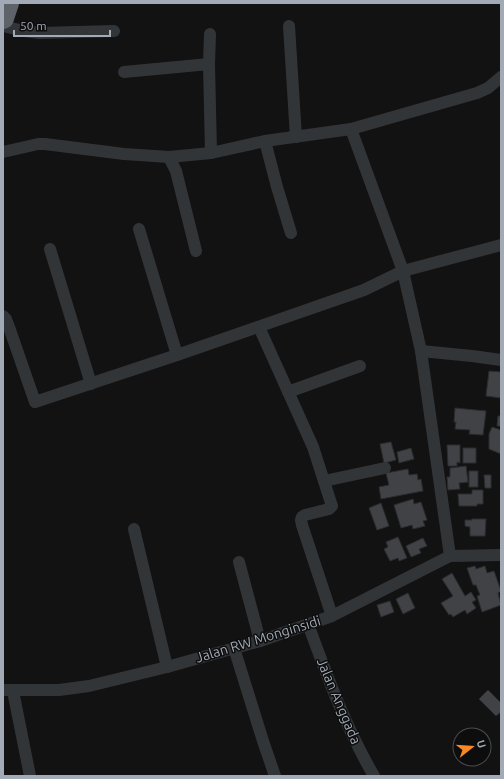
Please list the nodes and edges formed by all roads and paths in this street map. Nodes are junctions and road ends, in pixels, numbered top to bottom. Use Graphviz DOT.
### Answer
graph roads {
  1 [pos="8,3"];
  2 [pos="3,18"];
  3 [pos="3,26"];
  4 [pos="289,26"];
  5 [pos="114,31"];
  6 [pos="210,34"];
  7 [pos="209,64"];
  8 [pos="124,72"];
  9 [pos="501,77"];
  10 [pos="351,129"];
  11 [pos="296,137"];
  12 [pos="265,141"];
  13 [pos="3,152"];
  14 [pos="211,153"];
  15 [pos="169,157"];
  16 [pos="139,229"];
  17 [pos="291,233"];
  18 [pos="501,245"];
  19 [pos="50,249"];
  20 [pos="196,251"];
  21 [pos="403,271"];
  22 [pos="3,316"];
  23 [pos="259,327"];
  24 [pos="421,351"];
  25 [pos="177,355"];
  26 [pos="501,360"];
  27 [pos="360,366"];
  28 [pos="91,384"];
  29 [pos="288,392"];
  30 [pos="385,468"];
  31 [pos="324,480"];
  32 [pos="134,529"];
  33 [pos="501,555"];
  34 [pos="450,556"];
  35 [pos="239,562"];
  36 [pos="332,616"];
  37 [pos="308,624"];
  38 [pos="260,641"];
  39 [pos="234,648"];
  40 [pos="167,667"];
  41 [pos="8,690"];
  42 [pos="30,776"];
  43 [pos="275,776"];
  44 [pos="374,776"];
  1 -- 2 [label="highway"];
  3 -- 5 [label="street"];
  4 -- 11 [label="street"];
  6 -- 7 [label="street"];
  7 -- 8 [label="street"];
  7 -- 14 [label="street"];
  9 -- 10 [label="street"];
  10 -- 11 [label="street"];
  10 -- 21 [label="street"];
  11 -- 12 [label="street"];
  12 -- 14 [label="street"];
  12 -- 17 [label="street"];
  13 -- 15 [label="street"];
  14 -- 15 [label="street"];
  15 -- 20 [label="street"];
  16 -- 25 [label="street"];
  18 -- 21 [label="street"];
  19 -- 28 [label="street"];
  21 -- 23 [label="street"];
  21 -- 24 [label="street"];
  22 -- 28 [label="street"];
  23 -- 25 [label="street"];
  23 -- 29 [label="street"];
  24 -- 26 [label="street"];
  24 -- 34 [label="street"];
  25 -- 28 [label="street"];
  27 -- 29 [label="street"];
  29 -- 31 [label="street"];
  30 -- 31 [label="street"];
  31 -- 36 [label="street"];
  32 -- 40 [label="street"];
  33 -- 34 [label="street, Jalan RW Monginsidi"];
  34 -- 36 [label="street, Jalan RW Monginsidi"];
  35 -- 38 [label="street"];
  36 -- 37 [label="street, Jalan RW Monginsidi"];
  37 -- 38 [label="street, Jalan RW Monginsidi"];
  37 -- 44 [label="street, Jalan Anggada"];
  38 -- 39 [label="street, Jalan RW Monginsidi"];
  39 -- 40 [label="street, Jalan RW Monginsidi"];
  39 -- 43 [label="street"];
  40 -- 41 [label="street, Jalan RW Monginsidi"];
  41 -- 42 [label="street"];
}
